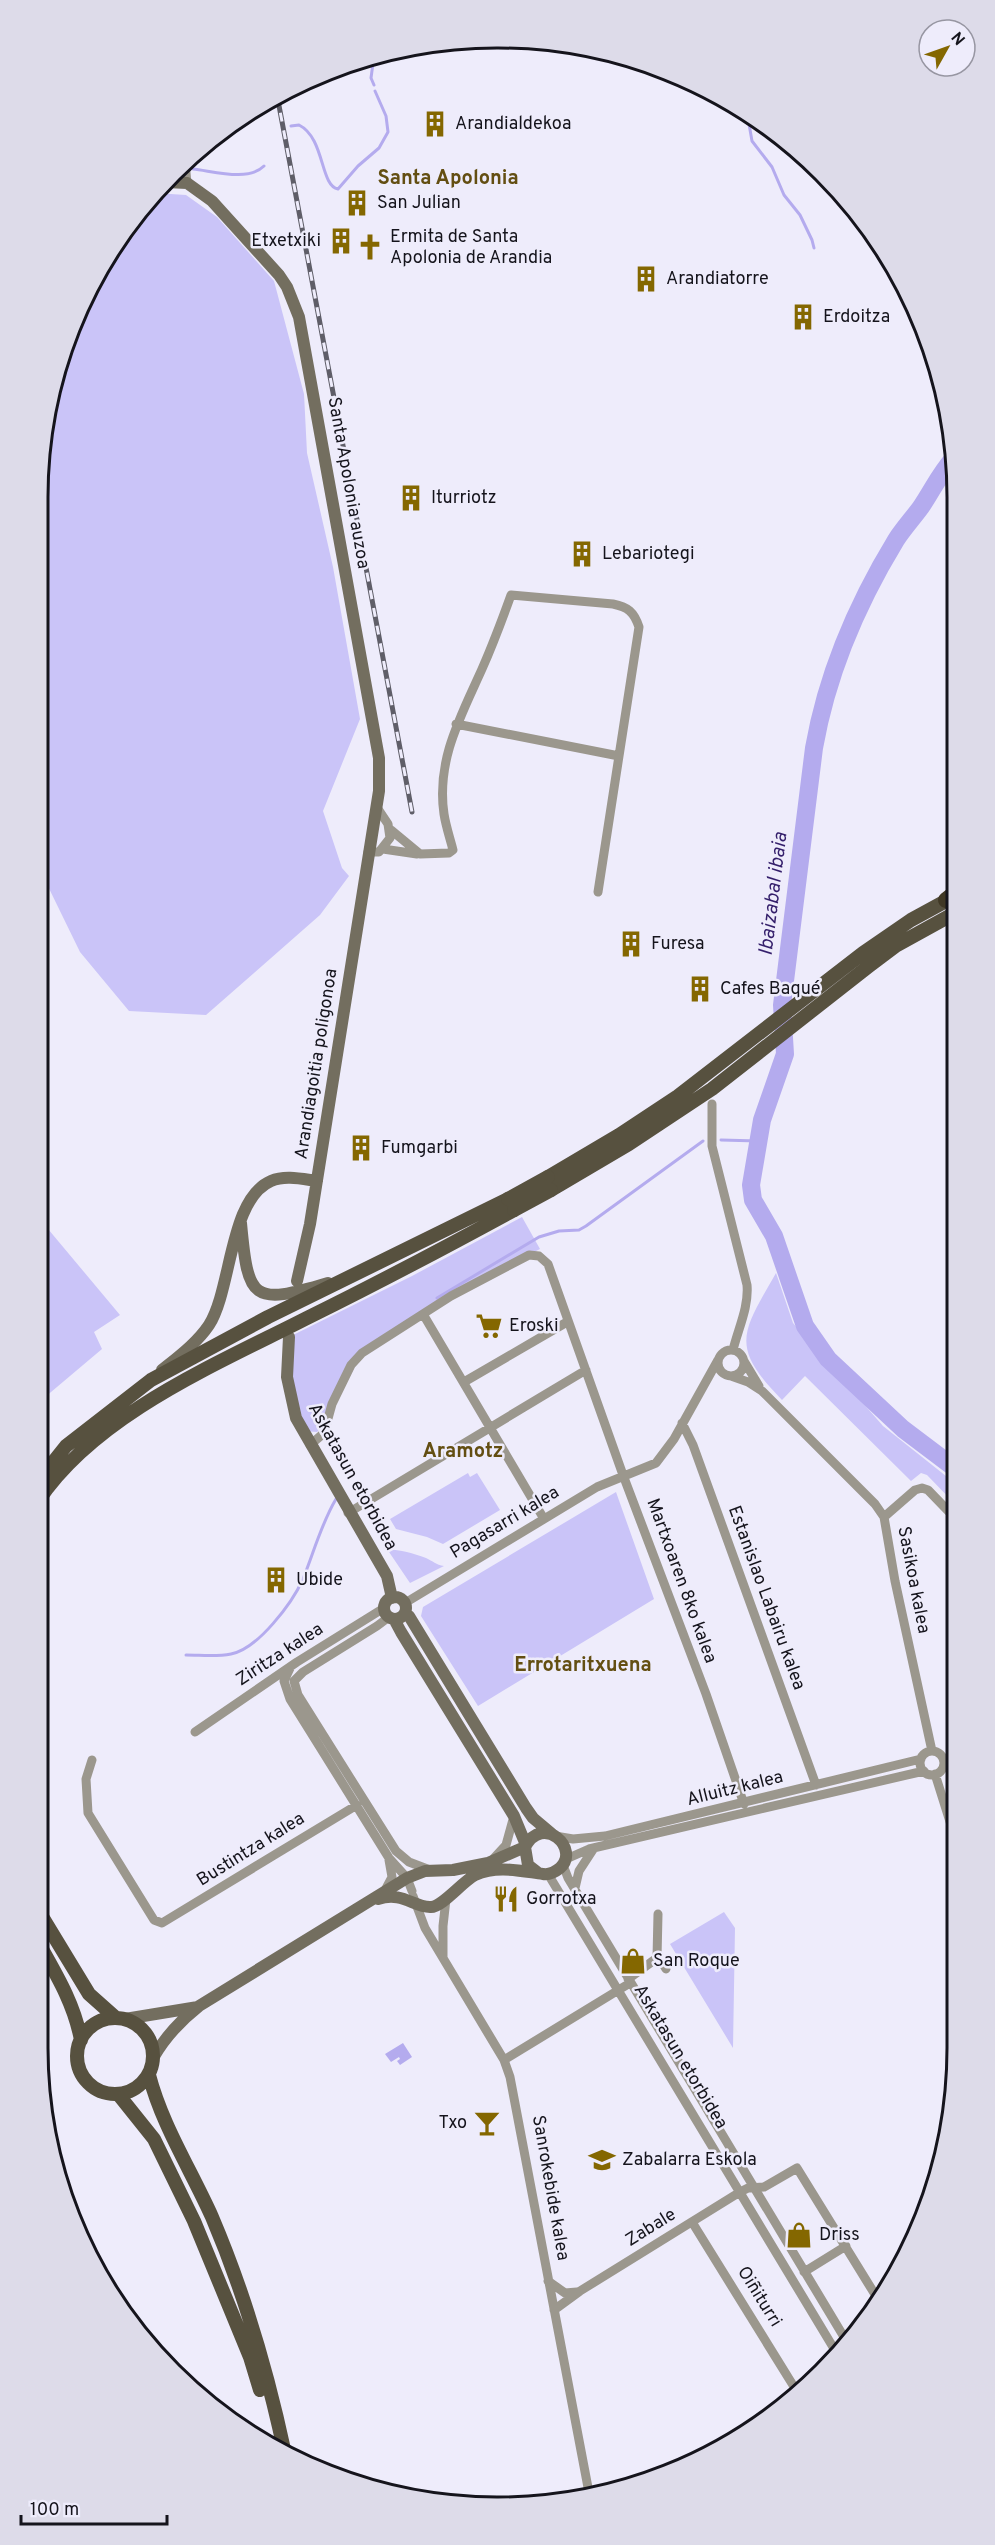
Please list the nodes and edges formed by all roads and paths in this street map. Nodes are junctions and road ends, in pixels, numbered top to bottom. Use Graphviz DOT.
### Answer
graph roads {
  1 [pos="186,174"];
  2 [pos="178,183"];
  3 [pos="187,183"];
  4 [pos="456,724"];
  5 [pos="619,756"];
  6 [pos="376,806"];
  7 [pos="391,830"];
  8 [pos="383,849"];
  9 [pos="368,852"];
  10 [pos="420,854"];
  11 [pos="598,892"];
  12 [pos="947,902"];
  13 [pos="712,1104"];
  14 [pos="317,1181"];
  15 [pos="511,1204"];
  16 [pos="241,1222"];
  17 [pos="355,1275"];
  18 [pos="297,1281"];
  19 [pos="423,1314"];
  20 [pos="567,1322"];
  21 [pos="289,1336"];
  22 [pos="733,1350"];
  23 [pos="718,1360"];
  24 [pos="744,1361"];
  25 [pos="586,1370"];
  26 [pos="728,1375"];
  27 [pos="151,1380"];
  28 [pos="464,1383"];
  29 [pos="704,1387"];
  30 [pos="762,1391"];
  31 [pos="682,1423"];
  32 [pos="490,1427"];
  33 [pos="310,1445"];
  34 [pos="48,1468"];
  35 [pos="623,1475"];
  36 [pos="48,1485"];
  37 [pos="947,1510"];
  38 [pos="348,1512"];
  39 [pos="884,1517"];
  40 [pos="544,1519"];
  41 [pos="395,1610"];
  42 [pos="291,1666"];
  43 [pos="195,1732"];
  44 [pos="932,1751"];
  45 [pos="92,1760"];
  46 [pos="921,1760"];
  47 [pos="947,1761"];
  48 [pos="944,1762"];
  49 [pos="924,1771"];
  50 [pos="935,1774"];
  51 [pos="816,1785"];
  52 [pos="744,1804"];
  53 [pos="357,1805"];
  54 [pos="947,1812"];
  55 [pos="514,1816"];
  56 [pos="554,1835"];
  57 [pos="526,1846"];
  58 [pos="594,1848"];
  59 [pos="388,1858"];
  60 [pos="563,1862"];
  61 [pos="488,1863"];
  62 [pos="423,1873"];
  63 [pos="542,1873"];
  64 [pos="574,1888"];
  65 [pos="384,1892"];
  66 [pos="447,1897"];
  67 [pos="415,1898"];
  68 [pos="374,1900"];
  69 [pos="658,1914"];
  70 [pos="48,1926"];
  71 [pos="443,1957"];
  72 [pos="48,1960"];
  73 [pos="655,1961"];
  74 [pos="666,1969"];
  75 [pos="629,1981"];
  76 [pos="618,1990"];
  77 [pos="199,2006"];
  78 [pos="120,2018"];
  79 [pos="81,2040"];
  80 [pos="153,2058"];
  81 [pos="504,2060"];
  82 [pos="149,2074"];
  83 [pos="118,2094"];
  84 [pos="754,2188"];
  85 [pos="740,2192"];
  86 [pos="692,2222"];
  87 [pos="846,2246"];
  88 [pos="804,2272"];
  89 [pos="548,2281"];
  90 [pos="580,2291"];
  91 [pos="874,2292"];
  92 [pos="554,2310"];
  93 [pos="843,2335"];
  94 [pos="833,2346"];
  95 [pos="793,2386"];
  96 [pos="272,2437"];
  97 [pos="282,2442"];
  98 [pos="588,2487"];
  1 -- 3 [label="street"];
  2 -- 3 [label="street"];
  3 -- 6 [label="street, Santa Apolonia auzoa"];
  4 -- 5 [label="street"];
  4 -- 5 [label="street"];
  4 -- 10 [label="street"];
  5 -- 11 [label="street"];
  6 -- 7 [label="street"];
  6 -- 9 [label="street, Santa Apolonia auzoa"];
  7 -- 8 [label="street"];
  7 -- 10 [label="street"];
  8 -- 9 [label="street"];
  8 -- 10 [label="street"];
  9 -- 14 [label="street, Arandiagoitia poligonoa"];
  12 -- 15 [label="main road, bridge"];
  13 -- 22 [label="street"];
  14 -- 16 [label="street"];
  14 -- 18 [label="street, Arandiagoitia poligonoa"];
  15 -- 17 [label="main road"];
  15 -- 36 [label="main road"];
  16 -- 17 [label="street"];
  16 -- 27 [label="street"];
  17 -- 27 [label="main road"];
  19 -- 20 [label="street, Martxoaren 8ko kalea"];
  19 -- 28 [label="street"];
  19 -- 33 [label="street"];
  20 -- 25 [label="street, Martxoaren 8ko kalea"];
  20 -- 28 [label="street"];
  21 -- 33 [label="street, Askatasun etorbidea"];
  22 -- 23 [label="street"];
  22 -- 24 [label="street"];
  23 -- 26 [label="street"];
  23 -- 29 [label="street, Pagasarri kalea"];
  24 -- 26 [label="street"];
  24 -- 30 [label="street, Sasikoa kalea"];
  25 -- 32 [label="street"];
  25 -- 35 [label="street, Martxoaren 8ko kalea"];
  26 -- 29 [label="street"];
  26 -- 30 [label="street, Sasikoa kalea"];
  27 -- 34 [label="main road"];
  28 -- 32 [label="street"];
  29 -- 31 [label="street, Pagasarri kalea"];
  30 -- 39 [label="street, Sasikoa kalea"];
  31 -- 35 [label="street, Pagasarri kalea"];
  31 -- 51 [label="street, Estanislao Labairu kalea"];
  32 -- 38 [label="street"];
  32 -- 40 [label="street"];
  33 -- 38 [label="street, Askatasun etorbidea"];
  35 -- 40 [label="street, Pagasarri kalea"];
  35 -- 52 [label="street, Martxoaren 8ko kalea"];
  37 -- 39 [label="street"];
  38 -- 41 [label="street, Askatasun etorbidea"];
  39 -- 44 [label="street, Sasikoa kalea"];
  40 -- 41 [label="street, Pagasarri kalea"];
  41 -- 42 [label="street, Ziritza kalea"];
  41 -- 55 [label="street, Askatasun etorbidea"];
  41 -- 56 [label="street, Askatasun etorbidea"];
  41 -- 62 [label="street, Ziritza kalea"];
  42 -- 43 [label="street, Ziritza kalea"];
  42 -- 53 [label="street"];
  44 -- 46 [label="street"];
  44 -- 48 [label="street"];
  45 -- 53 [label="street, Bustintza kalea"];
  46 -- 49 [label="street"];
  46 -- 51 [label="street, Alluitz kalea"];
  47 -- 48 [label="street"];
  48 -- 50 [label="street"];
  49 -- 50 [label="street"];
  49 -- 58 [label="street, Alluitz kalea"];
  50 -- 54 [label="street"];
  51 -- 52 [label="street, Alluitz kalea"];
  52 -- 56 [label="street, Alluitz kalea"];
  53 -- 59 [label="street"];
  55 -- 57 [label="street, Askatasun etorbidea"];
  55 -- 61 [label="street"];
  56 -- 57 [label="street"];
  56 -- 60 [label="street"];
  57 -- 61 [label="street"];
  57 -- 63 [label="street"];
  58 -- 60 [label="street, Alluitz kalea"];
  58 -- 64 [label="street"];
  59 -- 62 [label="street"];
  59 -- 65 [label="street"];
  60 -- 63 [label="street"];
  60 -- 64 [label="street, Askatasun etorbidea"];
  61 -- 62 [label="street"];
  62 -- 65 [label="street"];
  62 -- 66 [label="street"];
  62 -- 67 [label="street"];
  63 -- 66 [label="street"];
  63 -- 76 [label="street, Askatasun etorbidea"];
  64 -- 75 [label="street, Askatasun etorbidea"];
  65 -- 68 [label="street"];
  66 -- 67 [label="street"];
  66 -- 71 [label="street"];
  67 -- 68 [label="street"];
  67 -- 71 [label="street, Sanrokebide kalea"];
  68 -- 77 [label="street"];
  69 -- 73 [label="street"];
  70 -- 78 [label="main road"];
  71 -- 81 [label="street, Sanrokebide kalea"];
  72 -- 79 [label="main road"];
  73 -- 74 [label="street"];
  73 -- 75 [label="street"];
  75 -- 76 [label="street"];
  75 -- 84 [label="street, Askatasun etorbidea"];
  76 -- 81 [label="street"];
  76 -- 85 [label="street, Askatasun etorbidea"];
  77 -- 78 [label="street"];
  77 -- 80 [label="street"];
  78 -- 79 [label="main road"];
  78 -- 80 [label="main road"];
  79 -- 83 [label="main road"];
  80 -- 82 [label="main road"];
  81 -- 89 [label="street, Sanrokebide kalea"];
  82 -- 83 [label="main road"];
  82 -- 97 [label="main road"];
  83 -- 96 [label="main road"];
  84 -- 85 [label="street, Zabale"];
  84 -- 87 [label="street, Zabale"];
  84 -- 88 [label="street, Askatasun etorbidea"];
  85 -- 86 [label="street, Zabale"];
  85 -- 94 [label="street, Askatasun etorbidea"];
  86 -- 90 [label="street, Zabale"];
  86 -- 95 [label="street, Oiñiturri"];
  87 -- 88 [label="street"];
  87 -- 91 [label="street"];
  88 -- 93 [label="street, Askatasun etorbidea"];
  89 -- 90 [label="street"];
  89 -- 92 [label="street, Sanrokebide kalea"];
  90 -- 92 [label="street, Zabale"];
  92 -- 98 [label="street, Sanrokebide kalea"];
}
